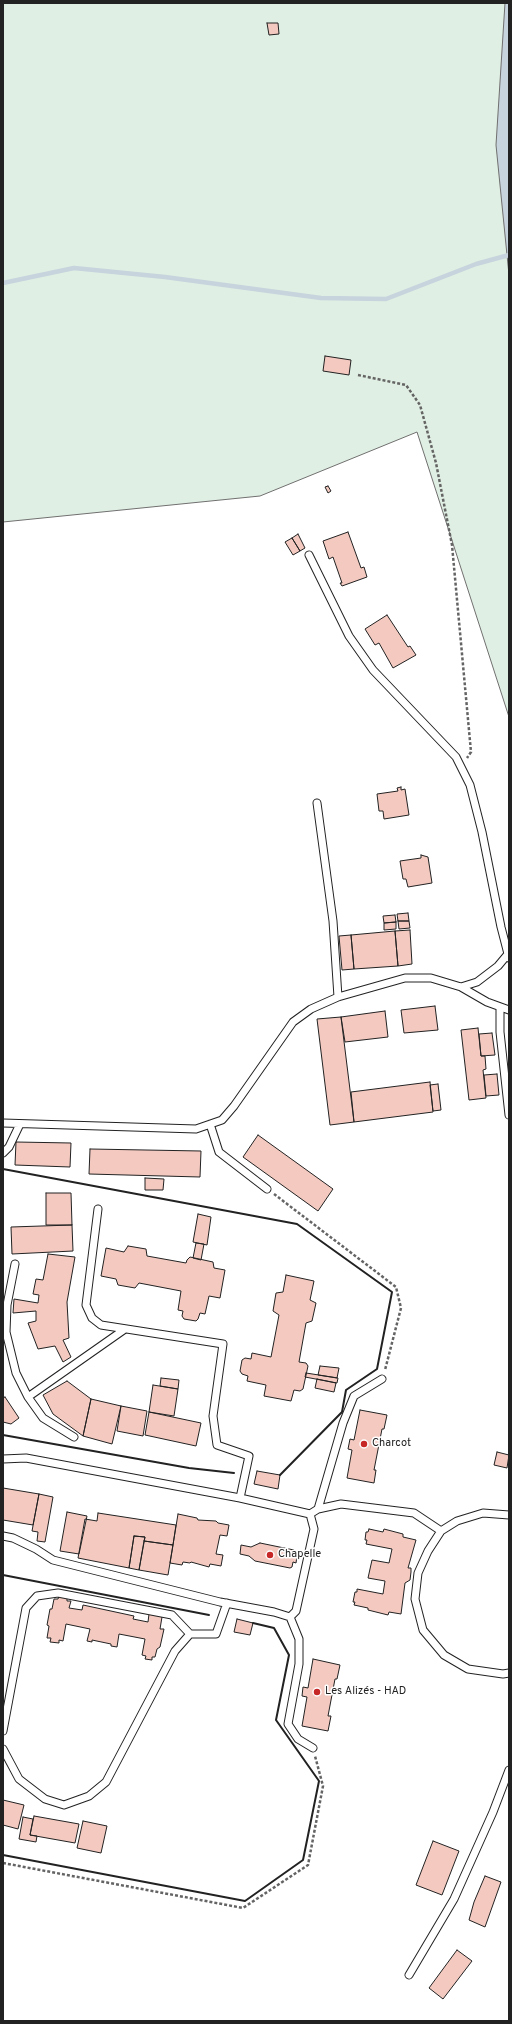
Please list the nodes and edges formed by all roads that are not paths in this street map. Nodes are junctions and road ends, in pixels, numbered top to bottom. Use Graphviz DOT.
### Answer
graph roads {
  1 [pos="309,555"];
  2 [pos="317,803"];
  3 [pos="508,956"];
  4 [pos="461,987"];
  5 [pos="338,997"];
  6 [pos="500,1007"];
  7 [pos="509,1010"];
  8 [pos="509,1115"];
  9 [pos="3,1123"];
  10 [pos="20,1124"];
  11 [pos="210,1124"];
  12 [pos="3,1153"];
  13 [pos="268,1189"];
  14 [pos="98,1210"];
  15 [pos="15,1264"];
  16 [pos="125,1329"];
  17 [pos="382,1379"];
  18 [pos="28,1397"];
  19 [pos="74,1438"];
  20 [pos="3,1459"];
  21 [pos="240,1498"];
  22 [pos="318,1509"];
  23 [pos="310,1514"];
  24 [pos="509,1515"];
  25 [pos="441,1531"];
  26 [pos="3,1536"];
  27 [pos="227,1603"];
  28 [pos="290,1617"];
  29 [pos="190,1634"];
  30 [pos="509,1673"];
  31 [pos="3,1731"];
  32 [pos="313,1748"];
  33 [pos="3,1749"];
  34 [pos="509,1770"];
  35 [pos="408,1975"];
  1 -- 3 [label="lane"];
  2 -- 5 [label="lane"];
  3 -- 4 [label="lane"];
  4 -- 5 [label="lane"];
  4 -- 6 [label="lane"];
  5 -- 11 [label="lane"];
  6 -- 7 [label="lane"];
  6 -- 8 [label="lane"];
  9 -- 10 [label="lane"];
  10 -- 11 [label="lane"];
  10 -- 12 [label="lane"];
  11 -- 13 [label="lane"];
  14 -- 16 [label="lane"];
  15 -- 18 [label="lane"];
  16 -- 18 [label="lane"];
  16 -- 21 [label="lane"];
  17 -- 22 [label="lane"];
  18 -- 19 [label="lane"];
  20 -- 21 [label="lane"];
  21 -- 23 [label="lane"];
  22 -- 23 [label="lane"];
  22 -- 25 [label="lane"];
  23 -- 28 [label="lane"];
  24 -- 25 [label="lane"];
  25 -- 30 [label="lane"];
  26 -- 27 [label="lane"];
  27 -- 28 [label="lane"];
  27 -- 29 [label="lane"];
  28 -- 32 [label="lane"];
  29 -- 31 [label="lane"];
  29 -- 33 [label="lane"];
  34 -- 35 [label="lane"];
}
